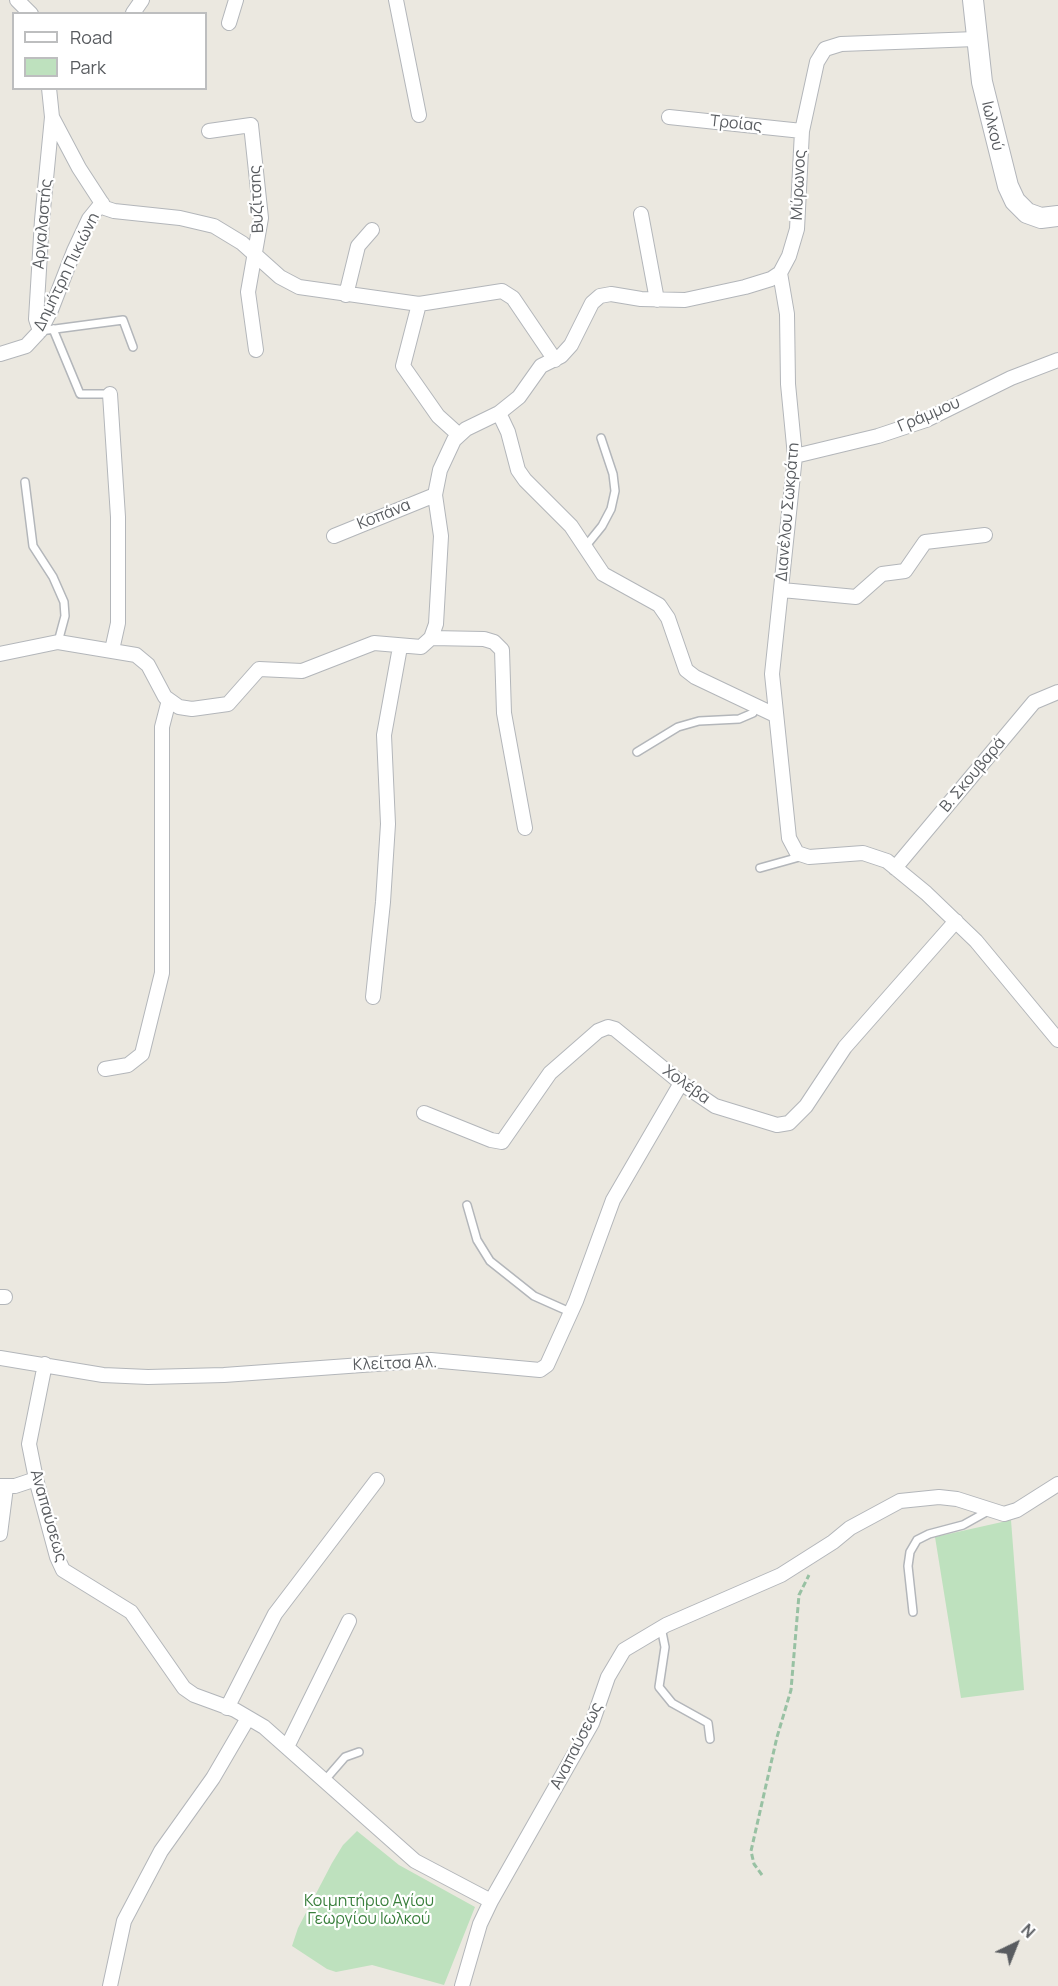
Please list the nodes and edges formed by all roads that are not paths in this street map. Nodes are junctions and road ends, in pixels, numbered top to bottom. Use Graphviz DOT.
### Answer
graph roads {
  1 [pos="17,0"];
  2 [pos="236,0"];
  3 [pos="396,0"];
  4 [pos="973,0"];
  5 [pos="29,12"];
  6 [pos="229,23"];
  7 [pos="976,39"];
  8 [pos="49,90"];
  9 [pos="419,115"];
  10 [pos="52,117"];
  11 [pos="669,117"];
  12 [pos="802,130"];
  13 [pos="209,131"];
  14 [pos="102,203"];
  15 [pos="641,214"];
  16 [pos="1058,216"];
  17 [pos="372,230"];
  18 [pos="256,256"];
  19 [pos="780,273"];
  20 [pos="346,295"];
  21 [pos="657,300"];
  22 [pos="419,304"];
  23 [pos="46,330"];
  24 [pos="133,347"];
  25 [pos="256,350"];
  26 [pos="0,354"];
  27 [pos="555,360"];
  28 [pos="1058,360"];
  29 [pos="110,394"];
  30 [pos="499,413"];
  31 [pos="459,435"];
  32 [pos="601,438"];
  33 [pos="795,456"];
  34 [pos="25,482"];
  35 [pos="435,495"];
  36 [pos="985,535"];
  37 [pos="334,536"];
  38 [pos="585,548"];
  39 [pos="782,590"];
  40 [pos="431,638"];
  41 [pos="58,642"];
  42 [pos="400,647"];
  43 [pos="112,650"];
  44 [pos="0,654"];
  45 [pos="1058,692"];
  46 [pos="169,700"];
  47 [pos="756,707"];
  48 [pos="775,715"];
  49 [pos="637,752"];
  50 [pos="525,828"];
  51 [pos="803,856"];
  52 [pos="760,868"];
  53 [pos="895,868"];
  54 [pos="957,921"];
  55 [pos="373,997"];
  56 [pos="1058,1040"];
  57 [pos="105,1069"];
  58 [pos="681,1083"];
  59 [pos="424,1113"];
  60 [pos="467,1205"];
  61 [pos="570,1312"];
  62 [pos="0,1359"];
  63 [pos="45,1364"];
  64 [pos="36,1479"];
  65 [pos="377,1480"];
  66 [pos="1058,1484"];
  67 [pos="3,1487"];
  68 [pos="990,1510"];
  69 [pos="0,1534"];
  70 [pos="913,1612"];
  71 [pos="349,1620"];
  72 [pos="661,1628"];
  73 [pos="227,1708"];
  74 [pos="248,1718"];
  75 [pos="710,1738"];
  76 [pos="287,1747"];
  77 [pos="359,1752"];
  78 [pos="325,1780"];
  79 [pos="491,1901"];
  80 [pos="110,1986"];
  81 [pos="462,1986"];
  1 -- 5 [label="street"];
  2 -- 6 [label="street"];
  3 -- 9 [label="street"];
  4 -- 7 [label="main road, Ιωλκού"];
  7 -- 12 [label="street, Μύρωνος"];
  7 -- 16 [label="main road, Ιωλκού"];
  8 -- 10 [label="street"];
  10 -- 14 [label="street"];
  10 -- 23 [label="street, Αργαλαστής"];
  11 -- 12 [label="street, Τροίας"];
  12 -- 19 [label="street, Μύρωνος"];
  13 -- 18 [label="street, Βυζίτσης"];
  14 -- 18 [label="street"];
  14 -- 23 [label="street, Δημήτρη Πικιώνη"];
  15 -- 21 [label="street"];
  17 -- 20 [label="street"];
  18 -- 20 [label="street"];
  18 -- 25 [label="street, Βυζίτσης"];
  19 -- 21 [label="street"];
  19 -- 33 [label="street, Διανέλου Σωκράτη"];
  20 -- 22 [label="street"];
  21 -- 27 [label="street"];
  22 -- 27 [label="street"];
  22 -- 31 [label="street"];
  23 -- 24 [label="lane"];
  23 -- 26 [label="street, Δημήτρη Πικιώνη"];
  23 -- 29 [label="lane, Αργαλαστής"];
  27 -- 30 [label="street"];
  28 -- 33 [label="street, Γράμμου"];
  29 -- 43 [label="street"];
  30 -- 31 [label="street"];
  30 -- 38 [label="street"];
  31 -- 35 [label="street"];
  32 -- 38 [label="lane"];
  33 -- 39 [label="street, Διανέλου Σωκράτη"];
  34 -- 41 [label="lane"];
  35 -- 37 [label="street, Κοπάνα"];
  35 -- 40 [label="street"];
  36 -- 39 [label="street"];
  38 -- 47 [label="street"];
  39 -- 48 [label="street, Διανέλου Σωκράτη"];
  40 -- 42 [label="street"];
  40 -- 50 [label="street"];
  41 -- 43 [label="street"];
  41 -- 44 [label="street"];
  42 -- 46 [label="street"];
  42 -- 55 [label="street"];
  43 -- 46 [label="street"];
  45 -- 53 [label="street, Β. Σκουβαρά"];
  46 -- 57 [label="street"];
  47 -- 48 [label="street"];
  47 -- 49 [label="lane"];
  48 -- 51 [label="street, Διανέλου Σωκράτη"];
  51 -- 52 [label="lane"];
  51 -- 53 [label="street"];
  53 -- 54 [label="street"];
  54 -- 56 [label="street"];
  54 -- 58 [label="street, Χολέβα"];
  58 -- 59 [label="street, Χολέβα"];
  58 -- 61 [label="street, Κλείτσα Αλ."];
  60 -- 61 [label="lane"];
  61 -- 63 [label="street, Κλείτσα Αλ."];
  62 -- 63 [label="street, Κλείτσα Αλ."];
  63 -- 64 [label="street, Αναπαύσεως"];
  64 -- 67 [label="street"];
  64 -- 73 [label="street, Αναπαύσεως"];
  65 -- 73 [label="street"];
  66 -- 68 [label="street, Αναπαύσεως"];
  67 -- 69 [label="street"];
  68 -- 70 [label="lane"];
  68 -- 72 [label="street, Αναπαύσεως"];
  71 -- 76 [label="street"];
  72 -- 75 [label="lane"];
  72 -- 79 [label="street, Αναπαύσεως"];
  73 -- 74 [label="street, Αναπαύσεως"];
  74 -- 76 [label="street, Αναπαύσεως"];
  74 -- 80 [label="street"];
  76 -- 78 [label="street, Αναπαύσεως"];
  77 -- 78 [label="lane"];
  78 -- 79 [label="street, Αναπαύσεως"];
  79 -- 81 [label="street"];
}
